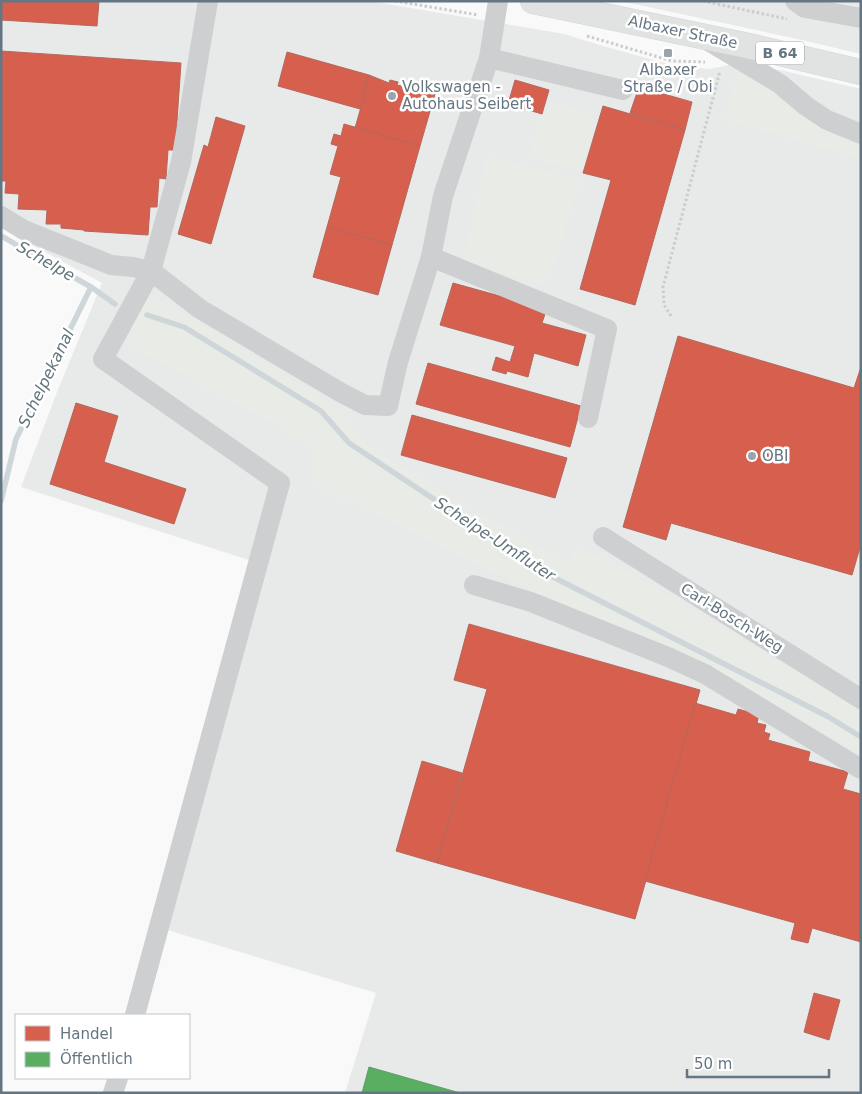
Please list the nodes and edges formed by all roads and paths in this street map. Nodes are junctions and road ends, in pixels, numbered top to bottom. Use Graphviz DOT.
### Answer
graph roads {
  1 [pos="208,1"];
  2 [pos="395,1"];
  3 [pos="533,1"];
  4 [pos="702,1"];
  5 [pos="796,1"];
  6 [pos="497,10"];
  7 [pos="861,18"];
  8 [pos="796,21"];
  9 [pos="585,36"];
  10 [pos="699,36"];
  11 [pos="489,58"];
  12 [pos="710,63"];
  13 [pos="717,65"];
  14 [pos="861,72"];
  15 [pos="623,90"];
  16 [pos="861,134"];
  17 [pos="1,216"];
  18 [pos="431,257"];
  19 [pos="151,271"];
  20 [pos="671,316"];
  21 [pos="588,418"];
  22 [pos="602,537"];
  23 [pos="474,585"];
  24 [pos="861,699"];
  25 [pos="861,769"];
  26 [pos="135,1014"];
  27 [pos="118,1079"];
  28 [pos="113,1093"];
  1 -- 19 [label="street"];
  2 -- 6 [label="path"];
  3 -- 10 [label="main road, Albaxer Straße / B 64"];
  4 -- 8 [label="path"];
  5 -- 7 [label="street"];
  6 -- 11 [label="street"];
  9 -- 12 [label="path"];
  10 -- 14 [label="main road, Albaxer Straße / B 64"];
  10 -- 16 [label="street"];
  11 -- 15 [label="street"];
  11 -- 18 [label="street"];
  13 -- 20 [label="path"];
  17 -- 19 [label="street"];
  18 -- 19 [label="street"];
  18 -- 21 [label="street"];
  19 -- 26 [label="street"];
  22 -- 24 [label="street, Carl-Bosch-Weg"];
  23 -- 25 [label="street"];
  27 -- 28 [label="street"];
}
